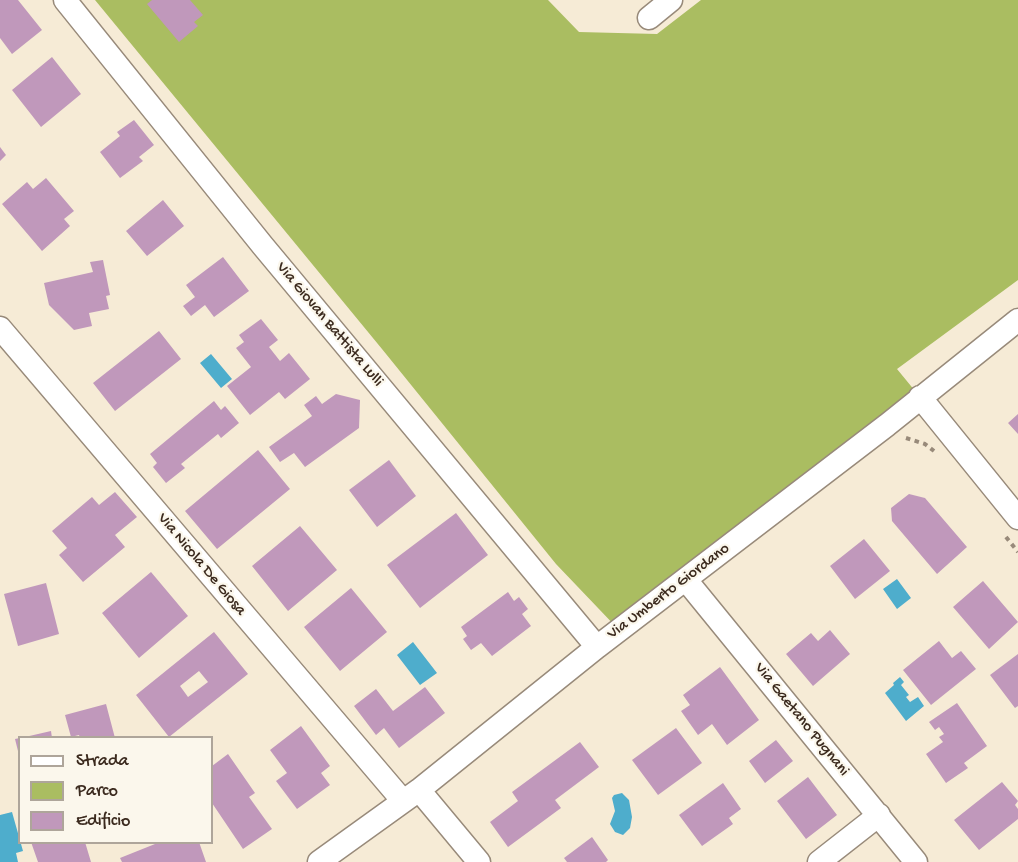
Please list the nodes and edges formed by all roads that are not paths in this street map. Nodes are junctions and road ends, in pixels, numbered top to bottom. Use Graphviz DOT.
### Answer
graph roads {
  1 [pos="65,0"];
  2 [pos="671,0"];
  3 [pos="648,18"];
  4 [pos="1018,320"];
  5 [pos="0,328"];
  6 [pos="921,397"];
  7 [pos="1011,526"];
  8 [pos="686,580"];
  9 [pos="597,647"];
  10 [pos="411,796"];
  11 [pos="879,815"];
  12 [pos="319,862"];
  13 [pos="479,862"];
  14 [pos="819,862"];
  15 [pos="916,862"];
  1 -- 9 [label="street, Via Giovan Battista Lulli"];
  2 -- 3 [label="street"];
  4 -- 6 [label="street, Via Umberto Giordano"];
  5 -- 10 [label="street, Via Nicola De Giosa"];
  6 -- 7 [label="street"];
  6 -- 8 [label="street, Via Umberto Giordano"];
  8 -- 9 [label="street, Via Umberto Giordano"];
  8 -- 11 [label="street, Via Gaetano Pugnani"];
  9 -- 10 [label="street, Via Umberto Giordano"];
  10 -- 12 [label="street, Via Umberto Giordano"];
  10 -- 13 [label="street, Via Nicola De Giosa"];
  11 -- 14 [label="street"];
  11 -- 15 [label="street, Via Gaetano Pugnani"];
}
